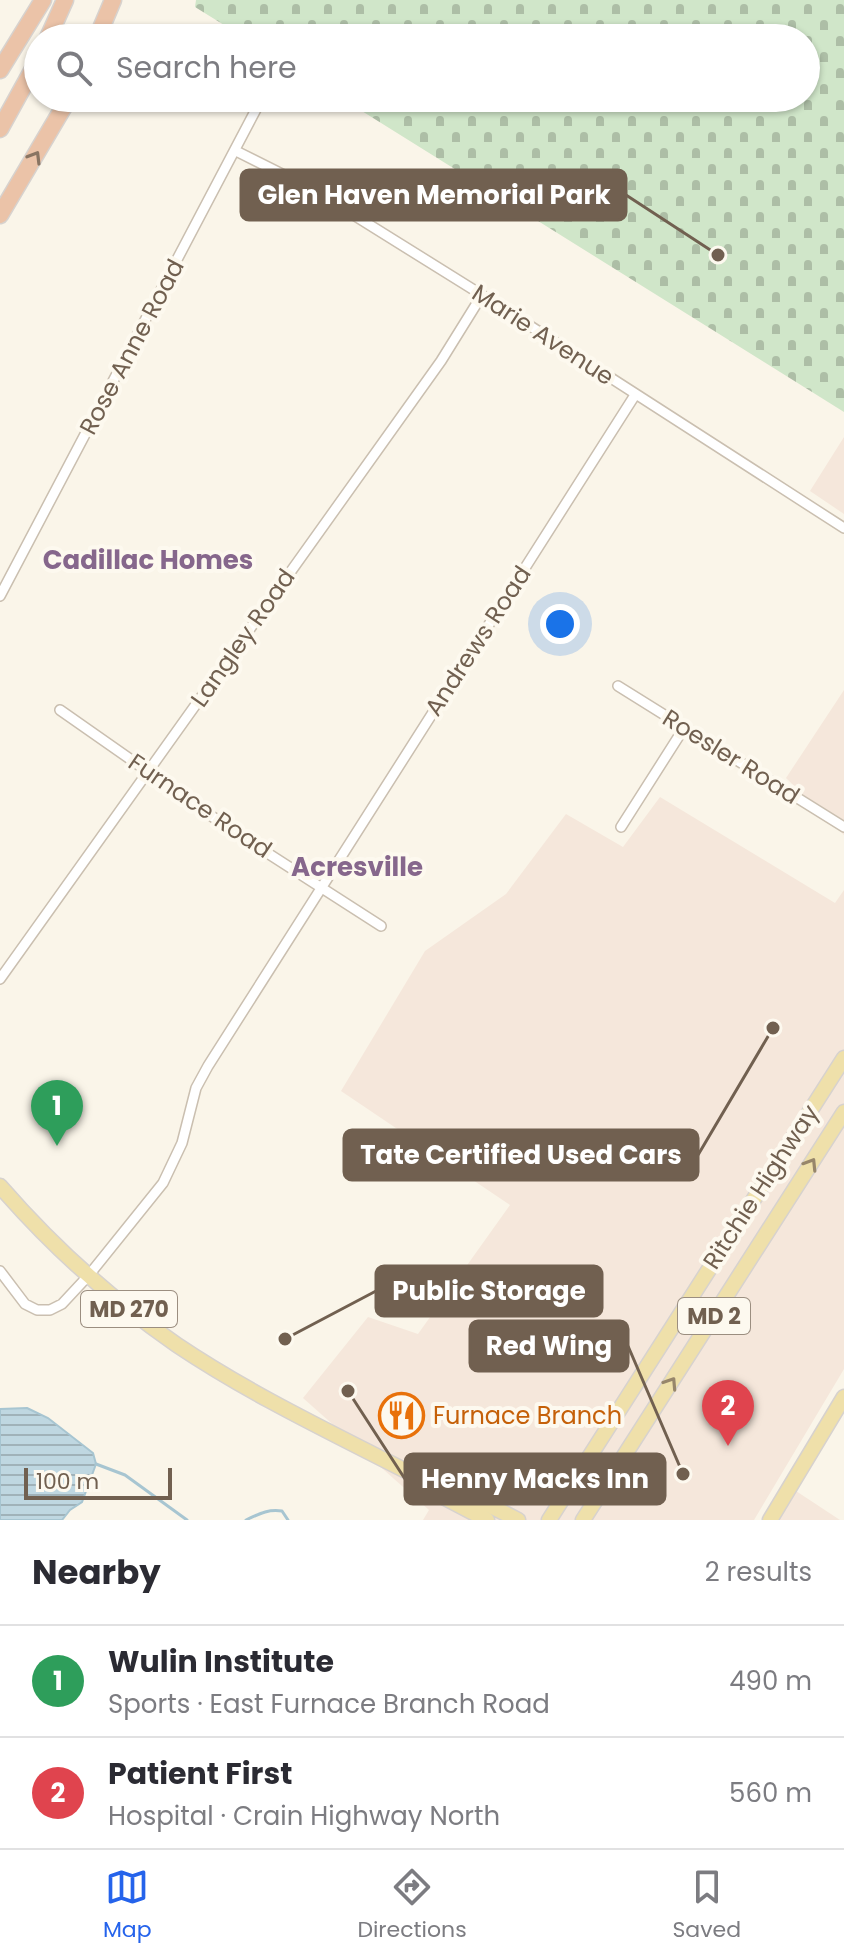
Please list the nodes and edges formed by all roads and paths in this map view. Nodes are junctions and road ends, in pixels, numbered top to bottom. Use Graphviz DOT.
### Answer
graph roads {
  1 [pos="43,0"];
  2 [pos="65,0"];
  3 [pos="113,0"];
  4 [pos="28,24"];
  5 [pos="54,24"];
  6 [pos="103,24"];
  7 [pos="24,31"];
  8 [pos="0,70"];
  9 [pos="24,85"];
  10 [pos="61,112"];
  11 [pos="255,112"];
  12 [pos="0,129"];
  13 [pos="236,151"];
  14 [pos="0,215"];
  15 [pos="482,295"];
  16 [pos="635,395"];
  17 [pos="844,528"];
  18 [pos="0,596"];
  19 [pos="618,686"];
  20 [pos="60,710"];
  21 [pos="684,728"];
  22 [pos="148,772"];
  23 [pos="621,827"];
  24 [pos="844,827"];
  25 [pos="321,887"];
  26 [pos="381,926"];
  27 [pos="0,979"];
  28 [pos="844,1058"];
  29 [pos="844,1112"];
  30 [pos="0,1186"];
  31 [pos="0,1271"];
  32 [pos="89,1275"];
  33 [pos="844,1397"];
  34 [pos="424,1480"];
  35 [pos="447,1499"];
  36 [pos="475,1520"];
  37 [pos="487,1520"];
  38 [pos="518,1520"];
  39 [pos="549,1520"];
  40 [pos="583,1520"];
  41 [pos="770,1520"];
  1 -- 4 [label="highway"];
  2 -- 5 [label="highway"];
  3 -- 6 [label="highway"];
  7 -- 8 [label="highway"];
  9 -- 12 [label="highway"];
  14 -- 10 [label="highway, one-way"];
  11 -- 13 [label="street, Rose Anne Road"];
  13 -- 15 [label="street, Marie Avenue"];
  13 -- 18 [label="street, Rose Anne Road"];
  15 -- 16 [label="street, Marie Avenue"];
  15 -- 22 [label="street, Langley Road"];
  16 -- 17 [label="street, Marie Avenue"];
  16 -- 25 [label="street, Andrews Road"];
  19 -- 21 [label="street, Roesler Road"];
  20 -- 22 [label="street, Furnace Road"];
  21 -- 23 [label="street"];
  21 -- 24 [label="street, Roesler Road"];
  22 -- 25 [label="street, Furnace Road"];
  22 -- 27 [label="street, Langley Road"];
  25 -- 26 [label="street, Furnace Road"];
  25 -- 32 [label="street, Andrews Road"];
  28 -- 39 [label="main road, Ritchie Highway / MD 2"];
  40 -- 29 [label="main road, Ritchie Highway / MD 2, one-way"];
  30 -- 32 [label="main road, MD 270"];
  31 -- 32 [label="street, Andrews Road"];
  32 -- 34 [label="main road, MD 270"];
  33 -- 41 [label="main road"];
  34 -- 35 [label="main road, MD 270"];
  34 -- 38 [label="main road, MD 270"];
  35 -- 36 [label="main road"];
  35 -- 37 [label="main road, MD 270"];
}
